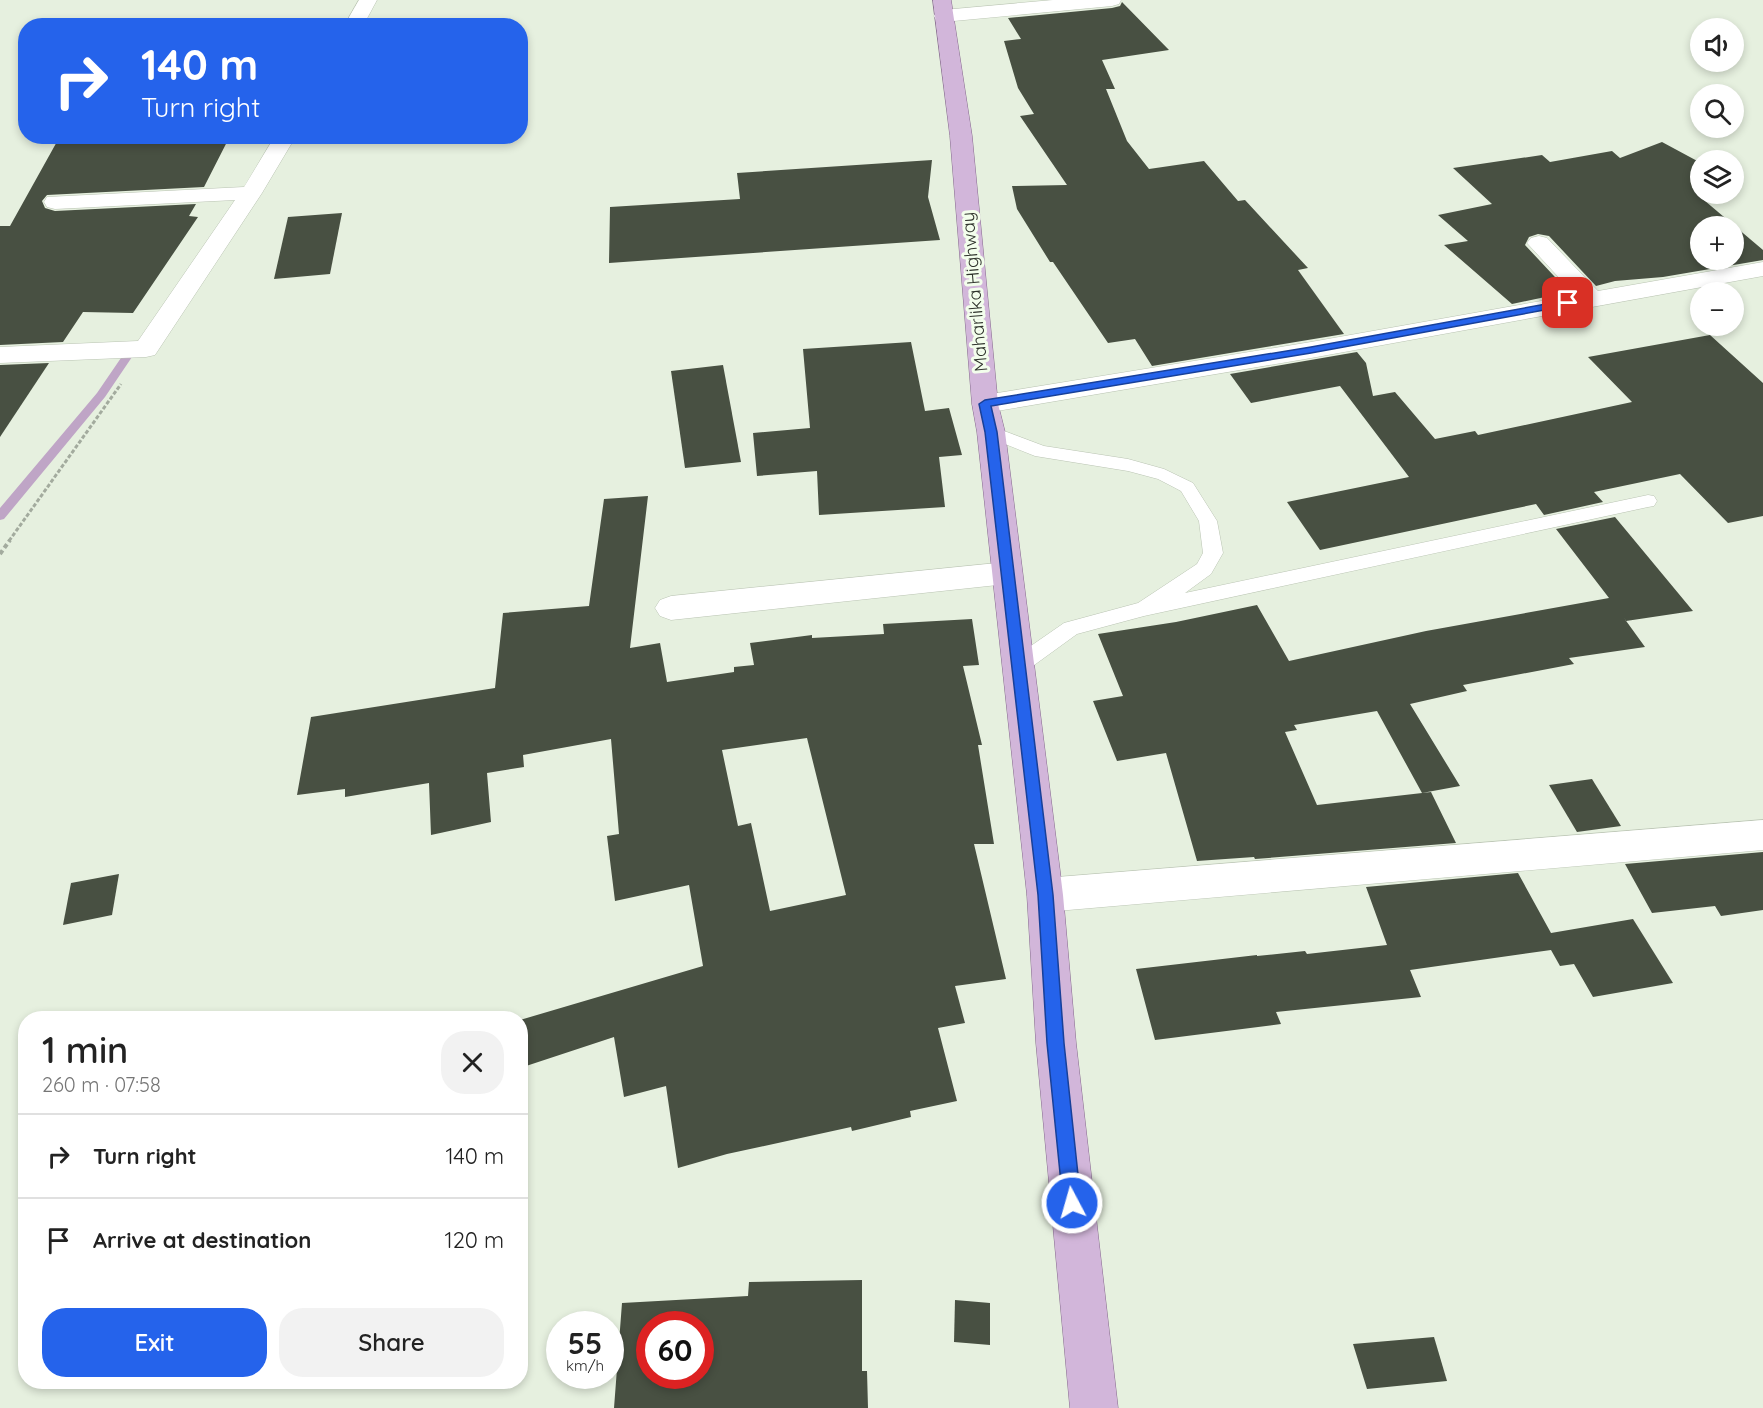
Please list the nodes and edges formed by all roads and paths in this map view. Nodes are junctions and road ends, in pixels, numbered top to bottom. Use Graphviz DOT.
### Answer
graph roads {
  1 [pos="368,0"];
  2 [pos="1112,0"];
  3 [pos="943,8"];
  4 [pos="358,18"];
  5 [pos="281,144"];
  6 [pos="251,193"];
  7 [pos="55,202"];
  8 [pos="1539,243"];
  9 [pos="1763,269"];
  10 [pos="1592,298"];
  11 [pos="146,349"];
  12 [pos="0,355"];
  13 [pos="988,418"];
  14 [pos="1648,501"];
  15 [pos="0,554"];
  16 [pos="1007,573"];
  17 [pos="671,608"];
  18 [pos="1144,609"];
  19 [pos="1019,665"];
  20 [pos="1763,835"];
  21 [pos="1045,895"];
  22 [pos="1094,1408"];
  1 -- 4 [label="street"];
  2 -- 3 [label="street"];
  3 -- 13 [label="main road, Maharlika Highway"];
  5 -- 6 [label="street"];
  6 -- 7 [label="street"];
  6 -- 11 [label="street"];
  8 -- 10 [label="street"];
  9 -- 10 [label="street"];
  10 -- 13 [label="street"];
  11 -- 12 [label="street"];
  11 -- 15 [label="path"];
  13 -- 16 [label="main road, Maharlika Highway"];
  13 -- 18 [label="lane"];
  14 -- 18 [label="lane"];
  16 -- 17 [label="street"];
  16 -- 19 [label="main road, Maharlika Highway"];
  18 -- 19 [label="lane"];
  19 -- 21 [label="main road, Maharlika Highway"];
  20 -- 21 [label="street"];
  21 -- 22 [label="main road, Maharlika Highway"];
}
